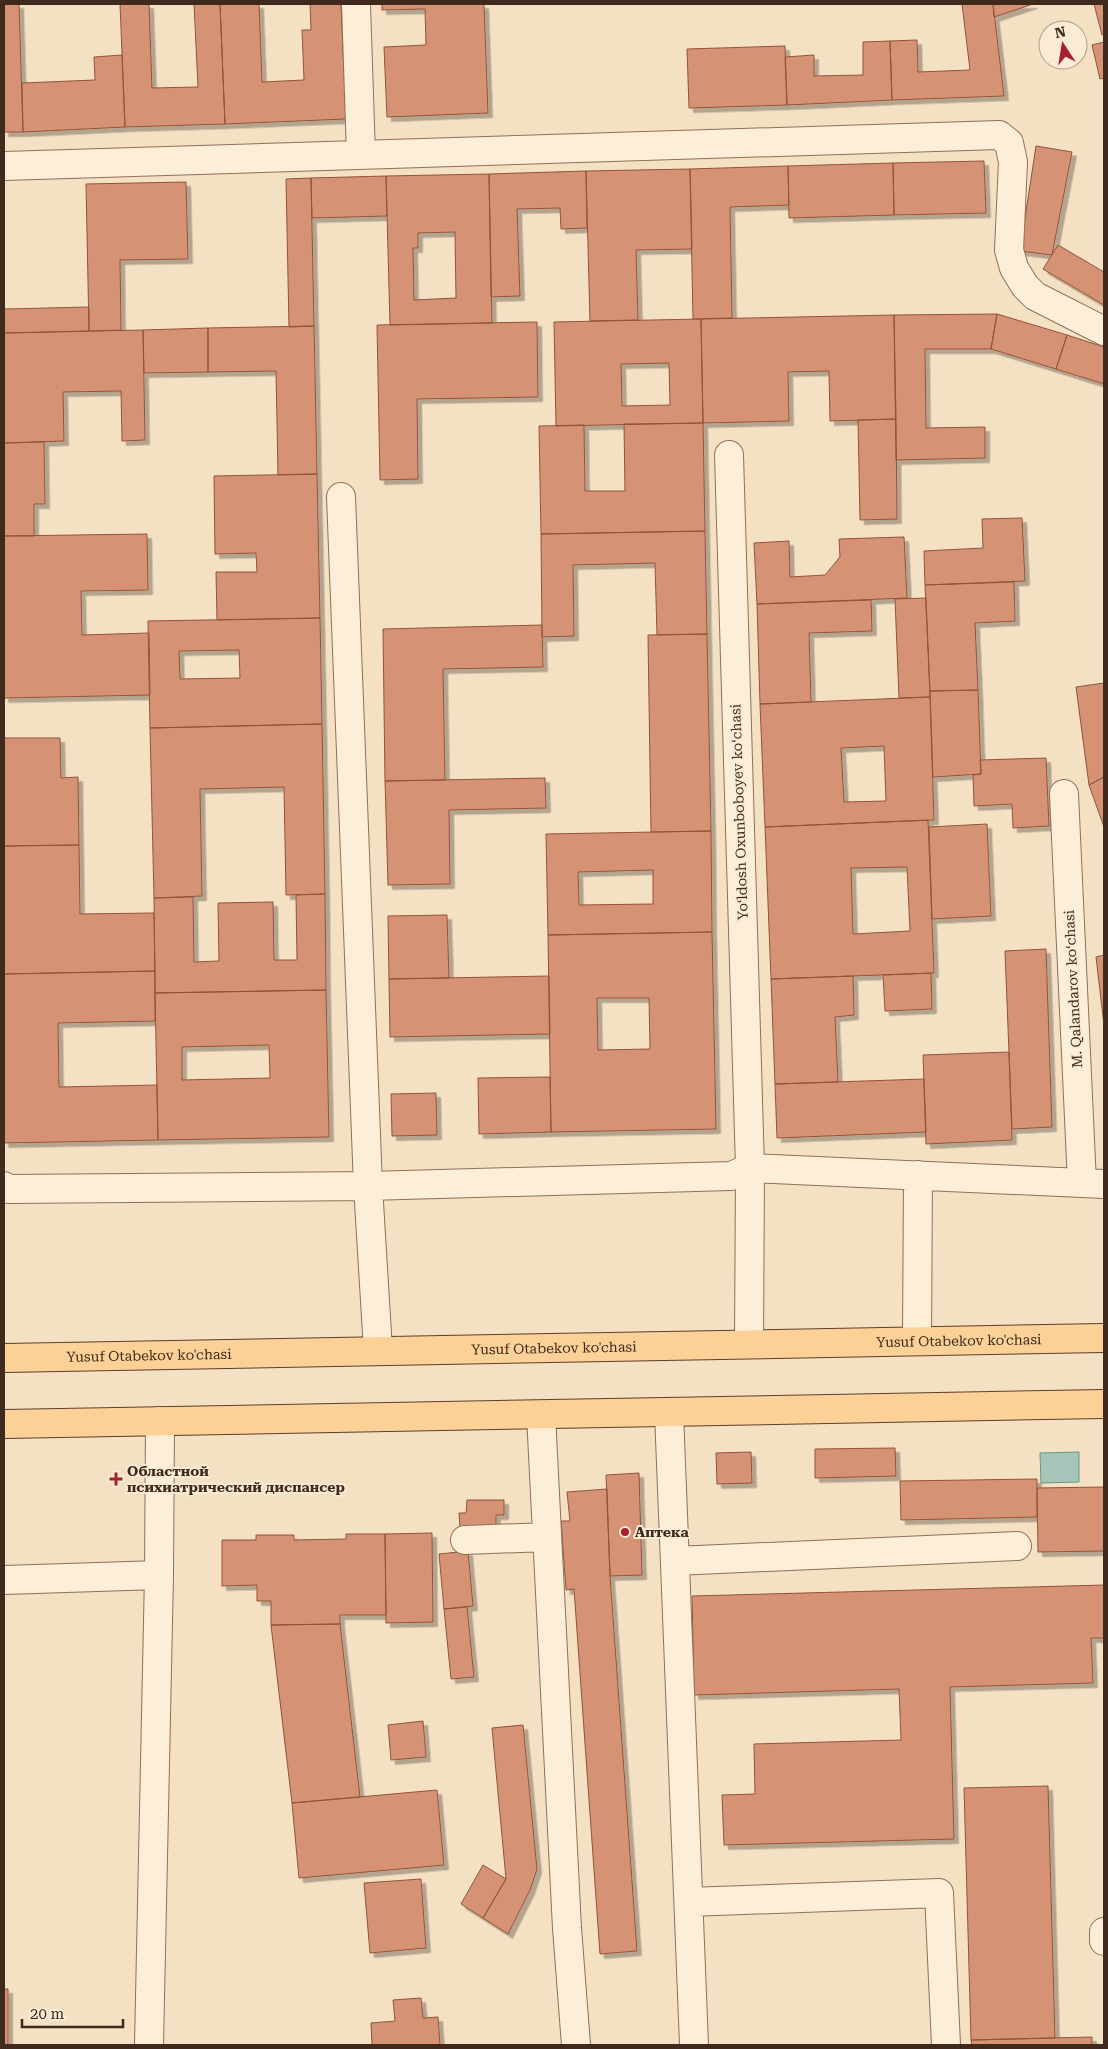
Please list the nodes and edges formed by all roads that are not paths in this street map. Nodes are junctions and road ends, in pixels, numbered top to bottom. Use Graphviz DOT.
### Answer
graph roads {
  1 [pos="356,4"];
  2 [pos="360,154"];
  3 [pos="4,166"];
  4 [pos="1104,331"];
  5 [pos="729,455"];
  6 [pos="341,497"];
  7 [pos="1064,794"];
  8 [pos="750,1168"];
  9 [pos="918,1175"];
  10 [pos="1093,1183"];
  11 [pos="4,1186"];
  12 [pos="368,1186"];
  13 [pos="1104,1338"];
  14 [pos="917,1342"];
  15 [pos="749,1344"];
  16 [pos="378,1350"];
  17 [pos="4,1358"];
  18 [pos="1104,1404"];
  19 [pos="669,1413"];
  20 [pos="542,1415"];
  21 [pos="160,1421"];
  22 [pos="4,1424"];
  23 [pos="547,1537"];
  24 [pos="465,1540"];
  25 [pos="1017,1546"];
  26 [pos="675,1561"];
  27 [pos="159,1575"];
  28 [pos="4,1580"];
  29 [pos="689,1902"];
  30 [pos="1104,1932"];
  31 [pos="1104,1941"];
  32 [pos="149,2045"];
  33 [pos="576,2045"];
  34 [pos="694,2045"];
  35 [pos="946,2045"];
  1 -- 2 [label="street"];
  2 -- 3 [label="street"];
  2 -- 4 [label="street"];
  5 -- 8 [label="street, Yoʻldosh Oxunboboyev koʻchasi"];
  6 -- 12 [label="street"];
  7 -- 10 [label="street, M. Qalandarov koʻchasi"];
  8 -- 9 [label="street"];
  8 -- 12 [label="street"];
  8 -- 15 [label="street, Yoʻldosh Oxunboboyev koʻchasi"];
  9 -- 10 [label="street"];
  9 -- 14 [label="street"];
  11 -- 12 [label="street"];
  12 -- 16 [label="street"];
  13 -- 14 [label="main road, Yusuf Otabekov ko'chasi"];
  14 -- 15 [label="main road, Yusuf Otabekov ko'chasi"];
  15 -- 16 [label="main road, Yusuf Otabekov ko'chasi"];
  16 -- 17 [label="main road, Yusuf Otabekov ko'chasi"];
  18 -- 19 [label="main road"];
  19 -- 20 [label="main road"];
  19 -- 26 [label="street"];
  20 -- 21 [label="main road"];
  20 -- 23 [label="street"];
  21 -- 22 [label="main road"];
  21 -- 27 [label="street"];
  23 -- 24 [label="street"];
  23 -- 33 [label="street"];
  25 -- 26 [label="street"];
  26 -- 29 [label="street"];
  27 -- 28 [label="street"];
  27 -- 32 [label="street"];
  29 -- 34 [label="street"];
  29 -- 35 [label="street"];
  30 -- 31 [label="street"];
}
